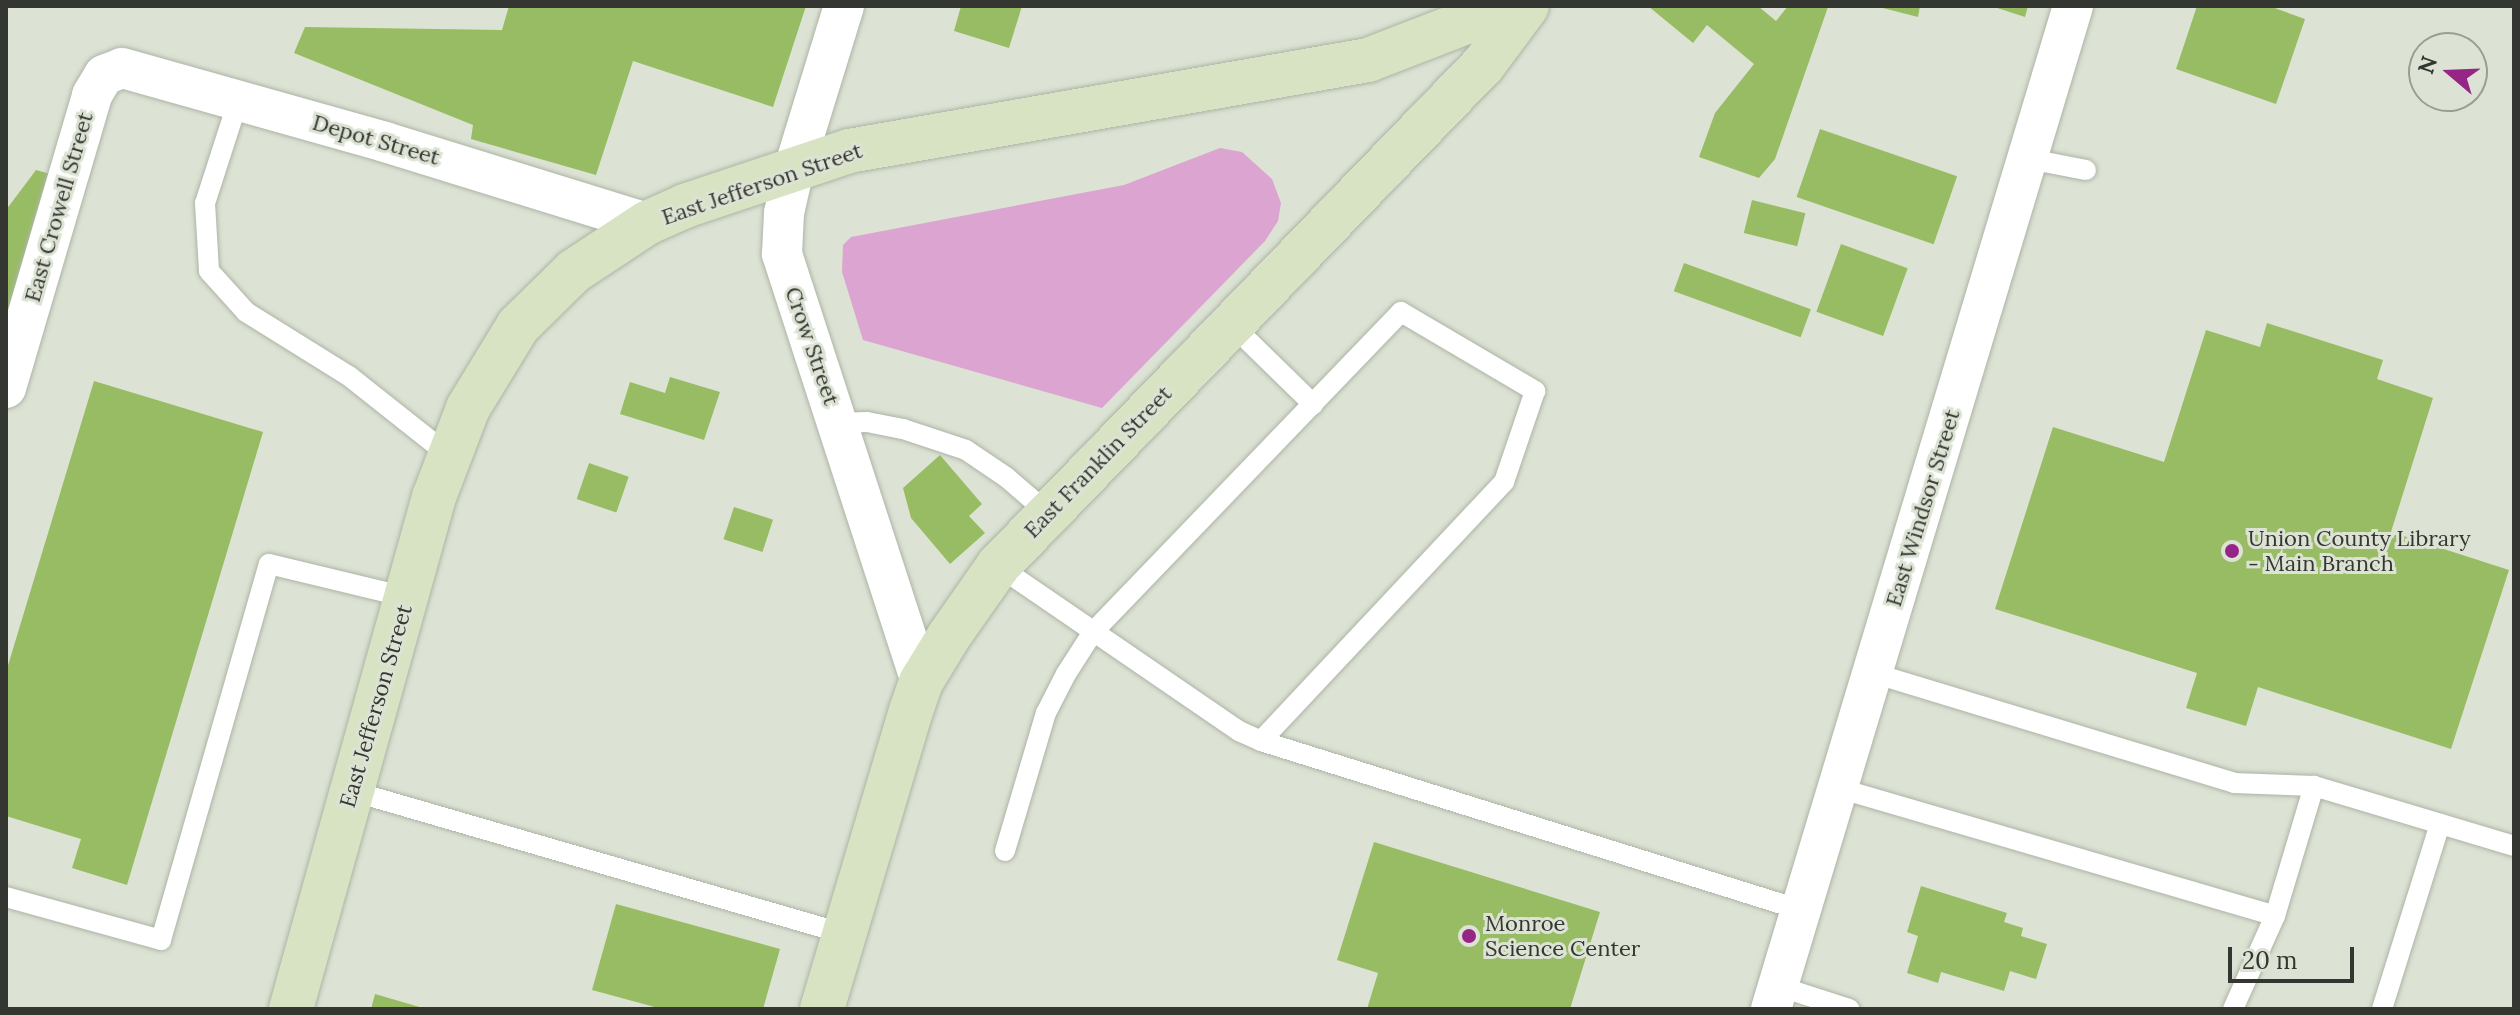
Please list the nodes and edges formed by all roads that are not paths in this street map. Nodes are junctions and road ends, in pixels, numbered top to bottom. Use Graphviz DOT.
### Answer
graph roads {
  1 [pos="844,6"];
  2 [pos="1508,6"];
  3 [pos="1527,6"];
  4 [pos="2073,6"];
  5 [pos="104,75"];
  6 [pos="238,101"];
  7 [pos="2029,159"];
  8 [pos="794,169"];
  9 [pos="2086,170"];
  10 [pos="647,223"];
  11 [pos="1231,324"];
  12 [pos="6,388"];
  13 [pos="1313,404"];
  14 [pos="838,423"];
  15 [pos="450,456"];
  16 [pos="1048,513"];
  17 [pos="998,566"];
  18 [pos="406,597"];
  19 [pos="1093,632"];
  20 [pos="1873,673"];
  21 [pos="921,682"];
  22 [pos="1261,741"];
  23 [pos="2314,786"];
  24 [pos="1838,788"];
  25 [pos="352,791"];
  26 [pos="2440,824"];
  27 [pos="2514,846"];
  28 [pos="1005,851"];
  29 [pos="6,897"];
  30 [pos="1801,910"];
  31 [pos="2275,916"];
  32 [pos="845,934"];
  33 [pos="1774,998"];
  34 [pos="291,1009"];
  35 [pos="822,1009"];
  36 [pos="1849,1009"];
  37 [pos="2233,1009"];
  38 [pos="2382,1009"];
  1 -- 8 [label="street, Crow Street"];
  2 -- 8 [label="main road, East Jefferson Street"];
  3 -- 11 [label="main road, East Franklin Street"];
  4 -- 7 [label="street, East Windsor Street"];
  5 -- 6 [label="street, Depot Street"];
  5 -- 12 [label="street, East Crowell Street"];
  6 -- 10 [label="street, Depot Street"];
  6 -- 15 [label="lane"];
  7 -- 9 [label="lane"];
  7 -- 20 [label="street, East Windsor Street"];
  8 -- 10 [label="main road, East Jefferson Street"];
  8 -- 14 [label="street, Crow Street"];
  10 -- 15 [label="main road, East Jefferson Street"];
  11 -- 13 [label="lane"];
  11 -- 16 [label="main road, East Franklin Street"];
  13 -- 19 [label="lane"];
  13 -- 22 [label="lane"];
  14 -- 16 [label="lane"];
  14 -- 21 [label="street, Crow Street"];
  15 -- 18 [label="main road, East Jefferson Street"];
  16 -- 17 [label="main road, East Franklin Street"];
  17 -- 19 [label="lane"];
  17 -- 21 [label="main road, East Franklin Street"];
  18 -- 25 [label="main road, East Jefferson Street"];
  18 -- 29 [label="lane"];
  19 -- 22 [label="lane"];
  19 -- 28 [label="lane"];
  20 -- 23 [label="lane"];
  20 -- 24 [label="street, East Windsor Street"];
  21 -- 32 [label="main road, East Franklin Street"];
  22 -- 30 [label="lane"];
  23 -- 26 [label="lane"];
  23 -- 31 [label="lane"];
  24 -- 30 [label="street, East Windsor Street"];
  24 -- 31 [label="lane"];
  25 -- 32 [label="lane"];
  25 -- 34 [label="main road, East Jefferson Street"];
  26 -- 27 [label="lane"];
  26 -- 38 [label="lane"];
  30 -- 33 [label="street, East Windsor Street"];
  31 -- 37 [label="lane"];
  32 -- 35 [label="main road, East Franklin Street"];
  33 -- 36 [label="lane"];
}
